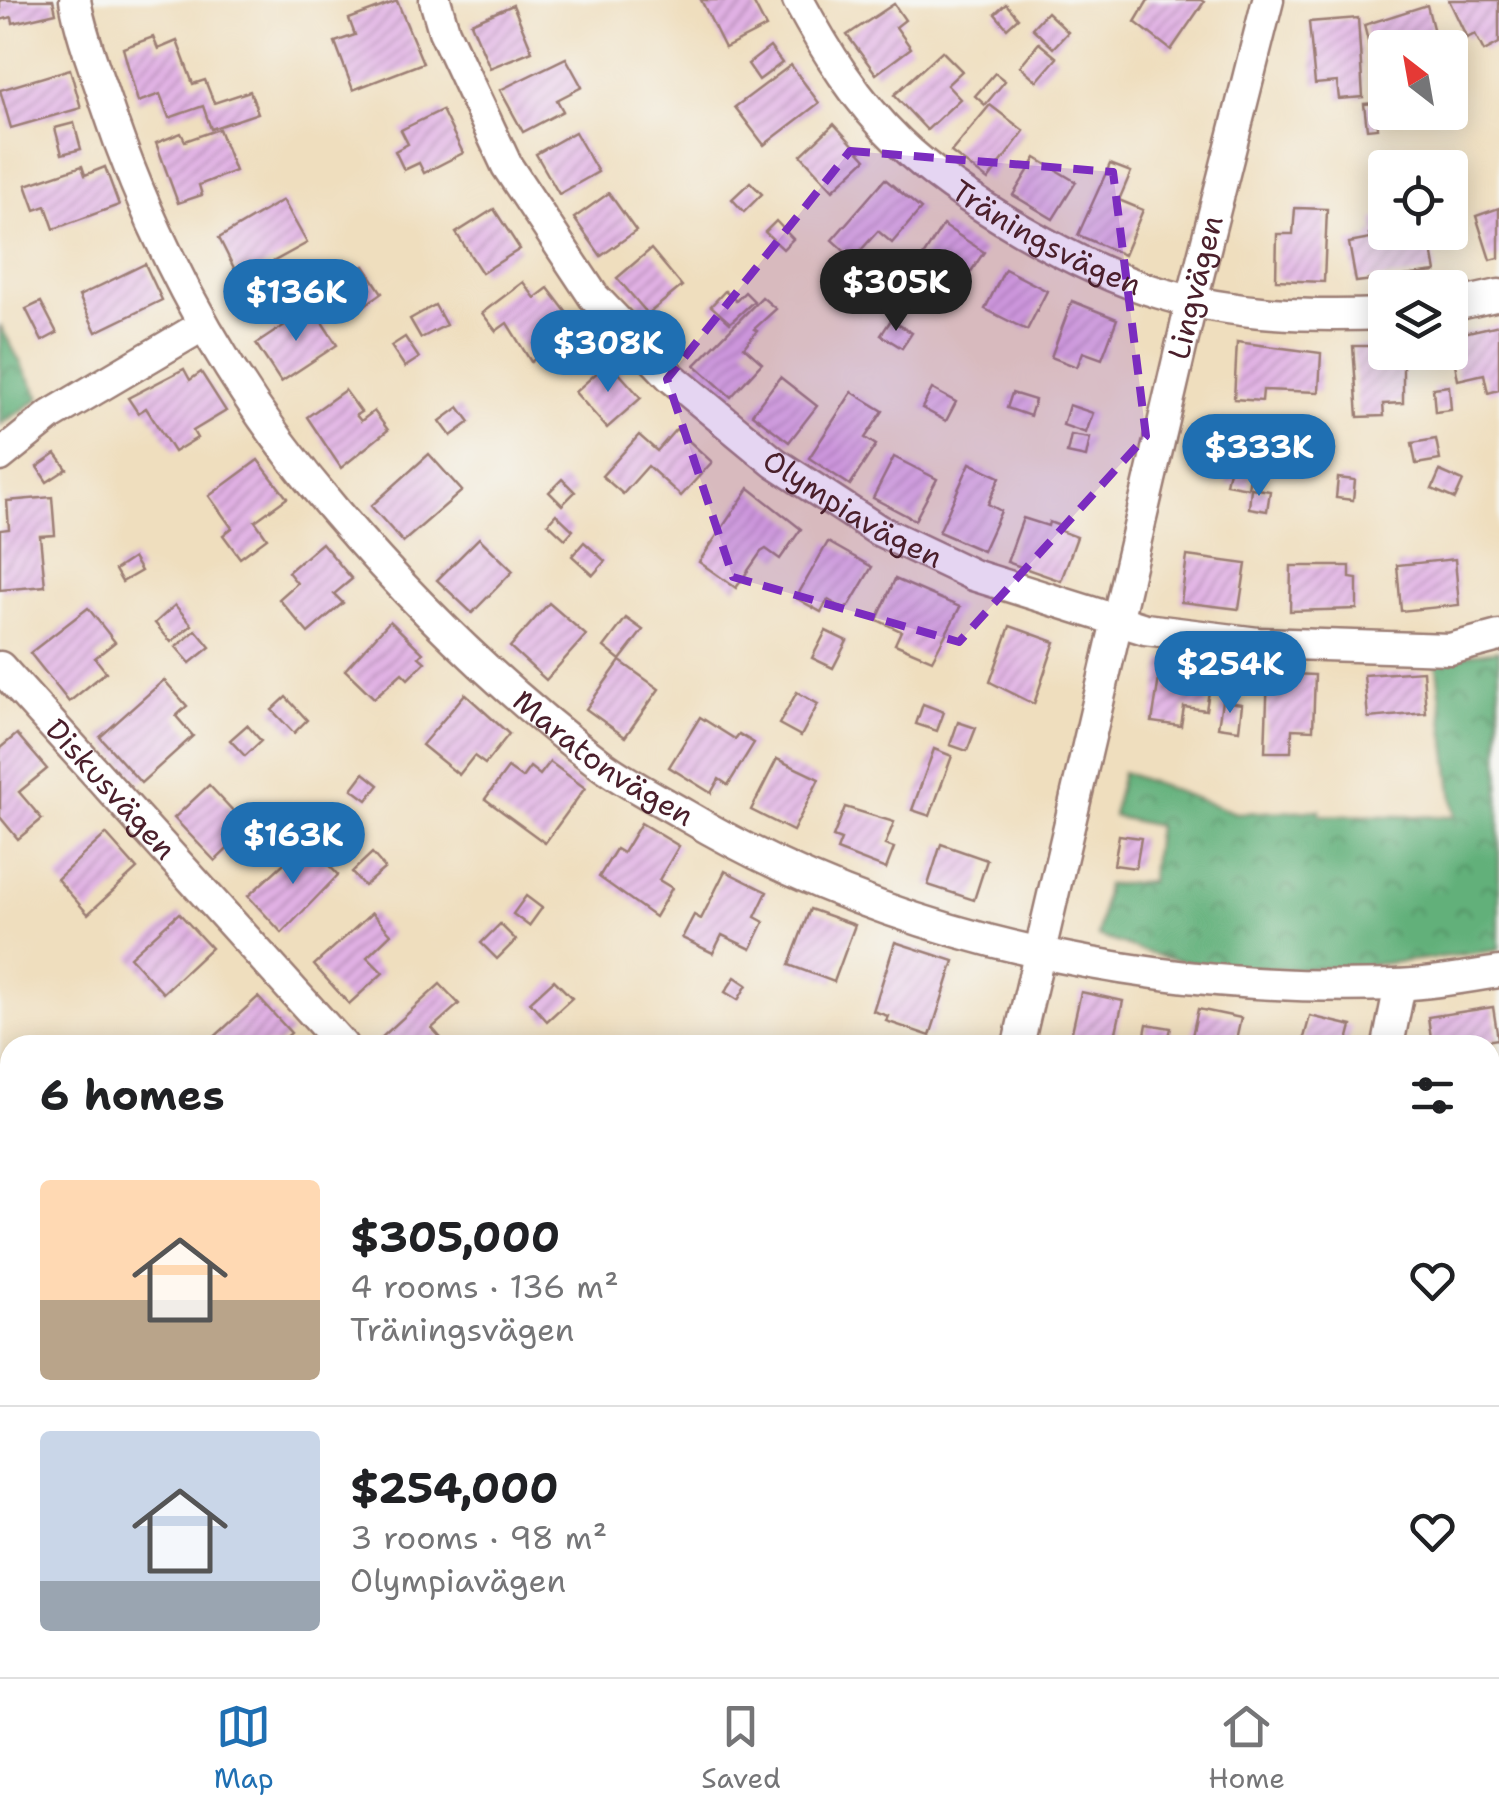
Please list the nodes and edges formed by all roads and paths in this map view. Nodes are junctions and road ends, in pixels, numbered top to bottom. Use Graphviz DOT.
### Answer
graph roads {
  1 [pos="74,0"];
  2 [pos="435,0"];
  3 [pos="798,0"];
  4 [pos="1268,0"];
  5 [pos="1499,295"];
  6 [pos="1192,300"];
  7 [pos="1468,302"];
  8 [pos="1368,315"];
  9 [pos="202,326"];
  10 [pos="0,456"];
  11 [pos="1119,622"];
  12 [pos="1499,636"];
  13 [pos="0,668"];
  14 [pos="1039,952"];
  15 [pos="1499,972"];
  16 [pos="1400,986"];
  17 [pos="333,1035"];
  18 [pos="1020,1035"];
  19 [pos="1390,1035"];
  1 -- 9 [label="street, Maratonvägen"];
  2 -- 11 [label="street, Olympiavägen"];
  3 -- 6 [label="street, Träningsvägen"];
  4 -- 6 [label="street, Lingvägen"];
  5 -- 7 [label="street"];
  6 -- 8 [label="street, Träningsvägen"];
  6 -- 11 [label="street, Lingvägen"];
  9 -- 10 [label="street"];
  9 -- 14 [label="street, Maratonvägen"];
  11 -- 12 [label="street, Olympiavägen"];
  11 -- 14 [label="street, Lingvägen"];
  13 -- 17 [label="street, Diskusvägen"];
  14 -- 16 [label="street, Maratonvägen"];
  14 -- 18 [label="street, Lingvägen"];
  15 -- 16 [label="street, Maratonvägen"];
  16 -- 19 [label="street"];
}
